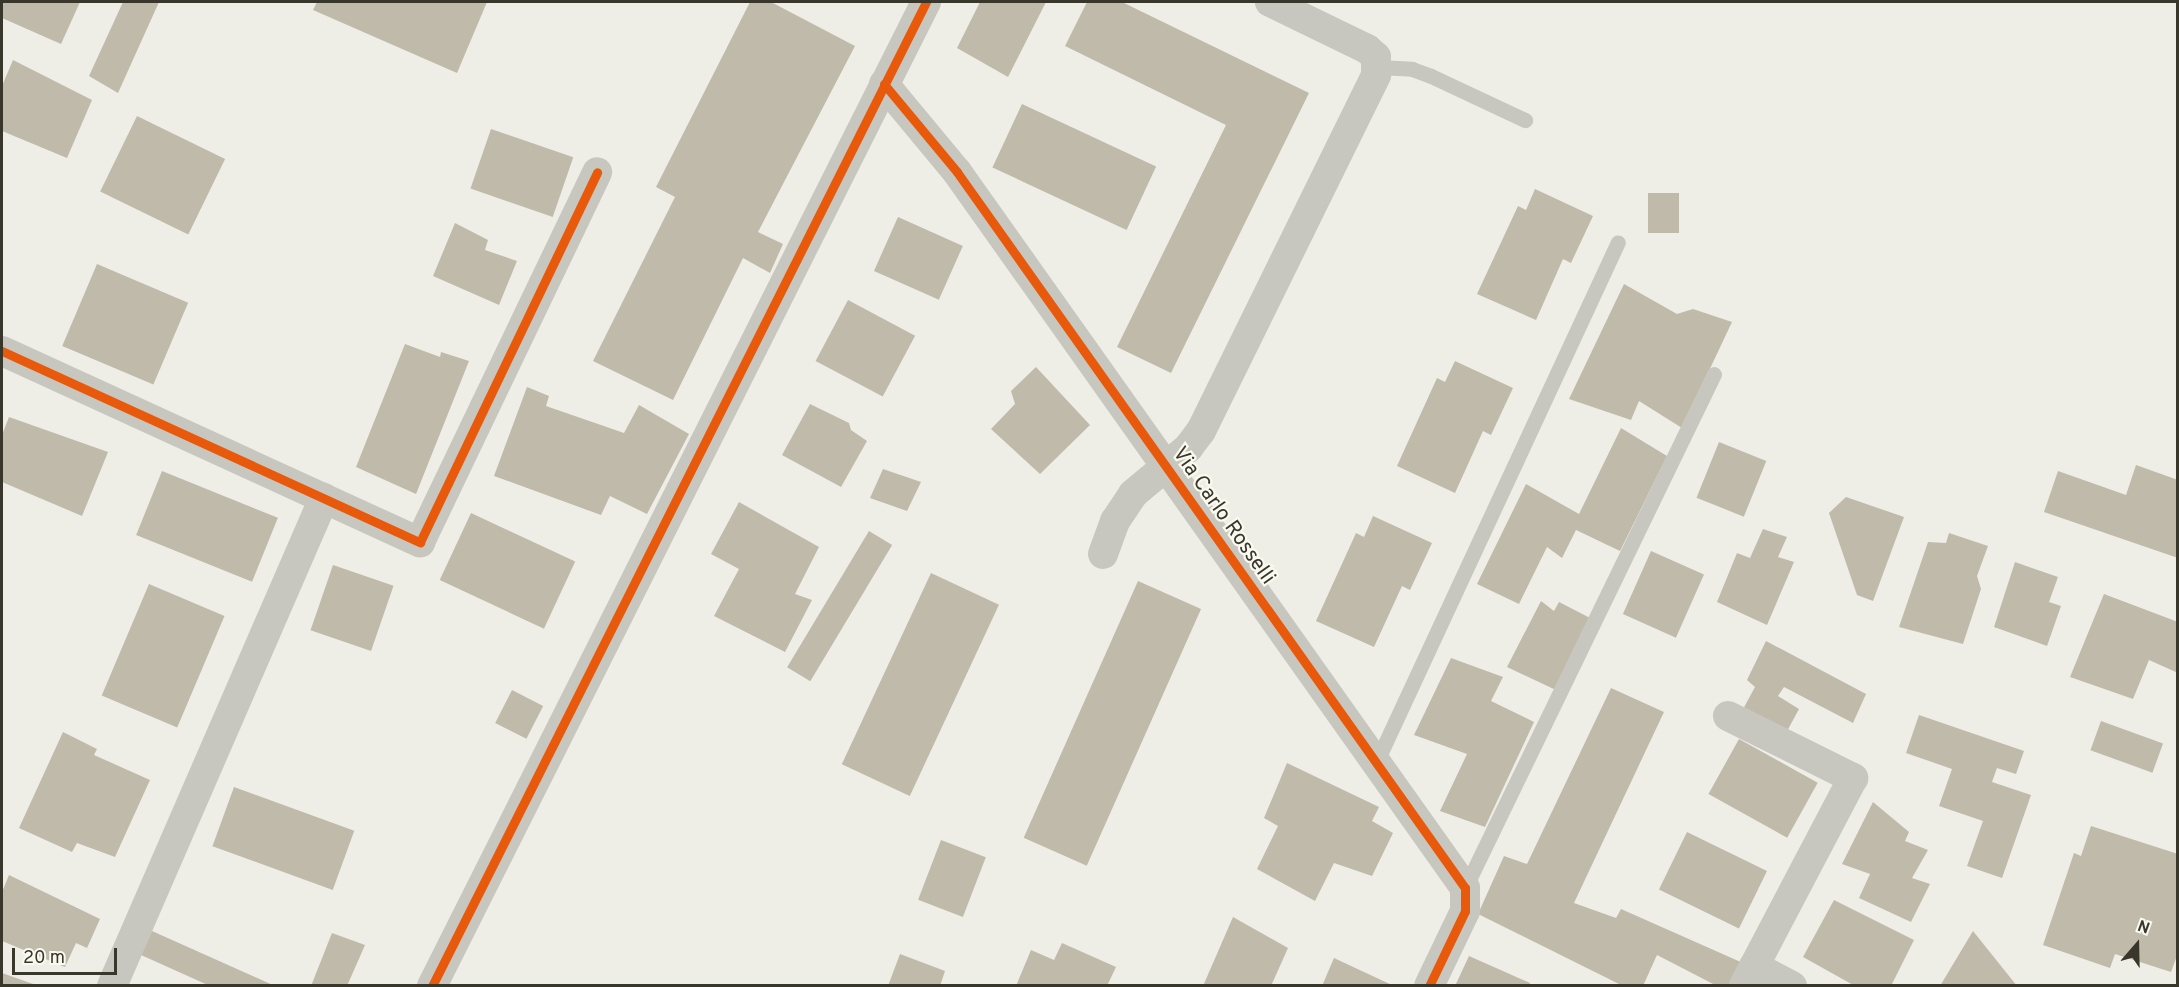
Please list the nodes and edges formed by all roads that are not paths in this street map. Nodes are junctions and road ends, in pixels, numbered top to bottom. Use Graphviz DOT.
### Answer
graph roads {
  1 [pos="926,2"];
  2 [pos="1270,2"];
  3 [pos="1378,67"];
  4 [pos="885,84"];
  5 [pos="1525,120"];
  6 [pos="597,172"];
  7 [pos="1618,242"];
  8 [pos="2,351"];
  9 [pos="1714,374"];
  10 [pos="1166,466"];
  11 [pos="324,498"];
  12 [pos="1103,554"];
  13 [pos="1728,716"];
  14 [pos="1376,763"];
  15 [pos="1465,888"];
  16 [pos="1749,976"];
  17 [pos="112,986"];
  18 [pos="432,986"];
  19 [pos="1429,986"];
  20 [pos="1792,986"];
  1 -- 4 [label="street"];
  2 -- 3 [label="street"];
  3 -- 5 [label="lane"];
  3 -- 10 [label="street, Via Carlo Rosselli"];
  4 -- 10 [label="street, Via Carlo Rosselli"];
  4 -- 18 [label="street"];
  6 -- 11 [label="street"];
  7 -- 14 [label="lane"];
  8 -- 11 [label="street"];
  9 -- 15 [label="lane"];
  10 -- 12 [label="street, Via Carlo Rosselli"];
  10 -- 14 [label="street, Via Carlo Rosselli"];
  11 -- 17 [label="street"];
  13 -- 16 [label="street"];
  14 -- 15 [label="street, Via Carlo Rosselli"];
  15 -- 19 [label="street"];
  16 -- 20 [label="street"];
}
